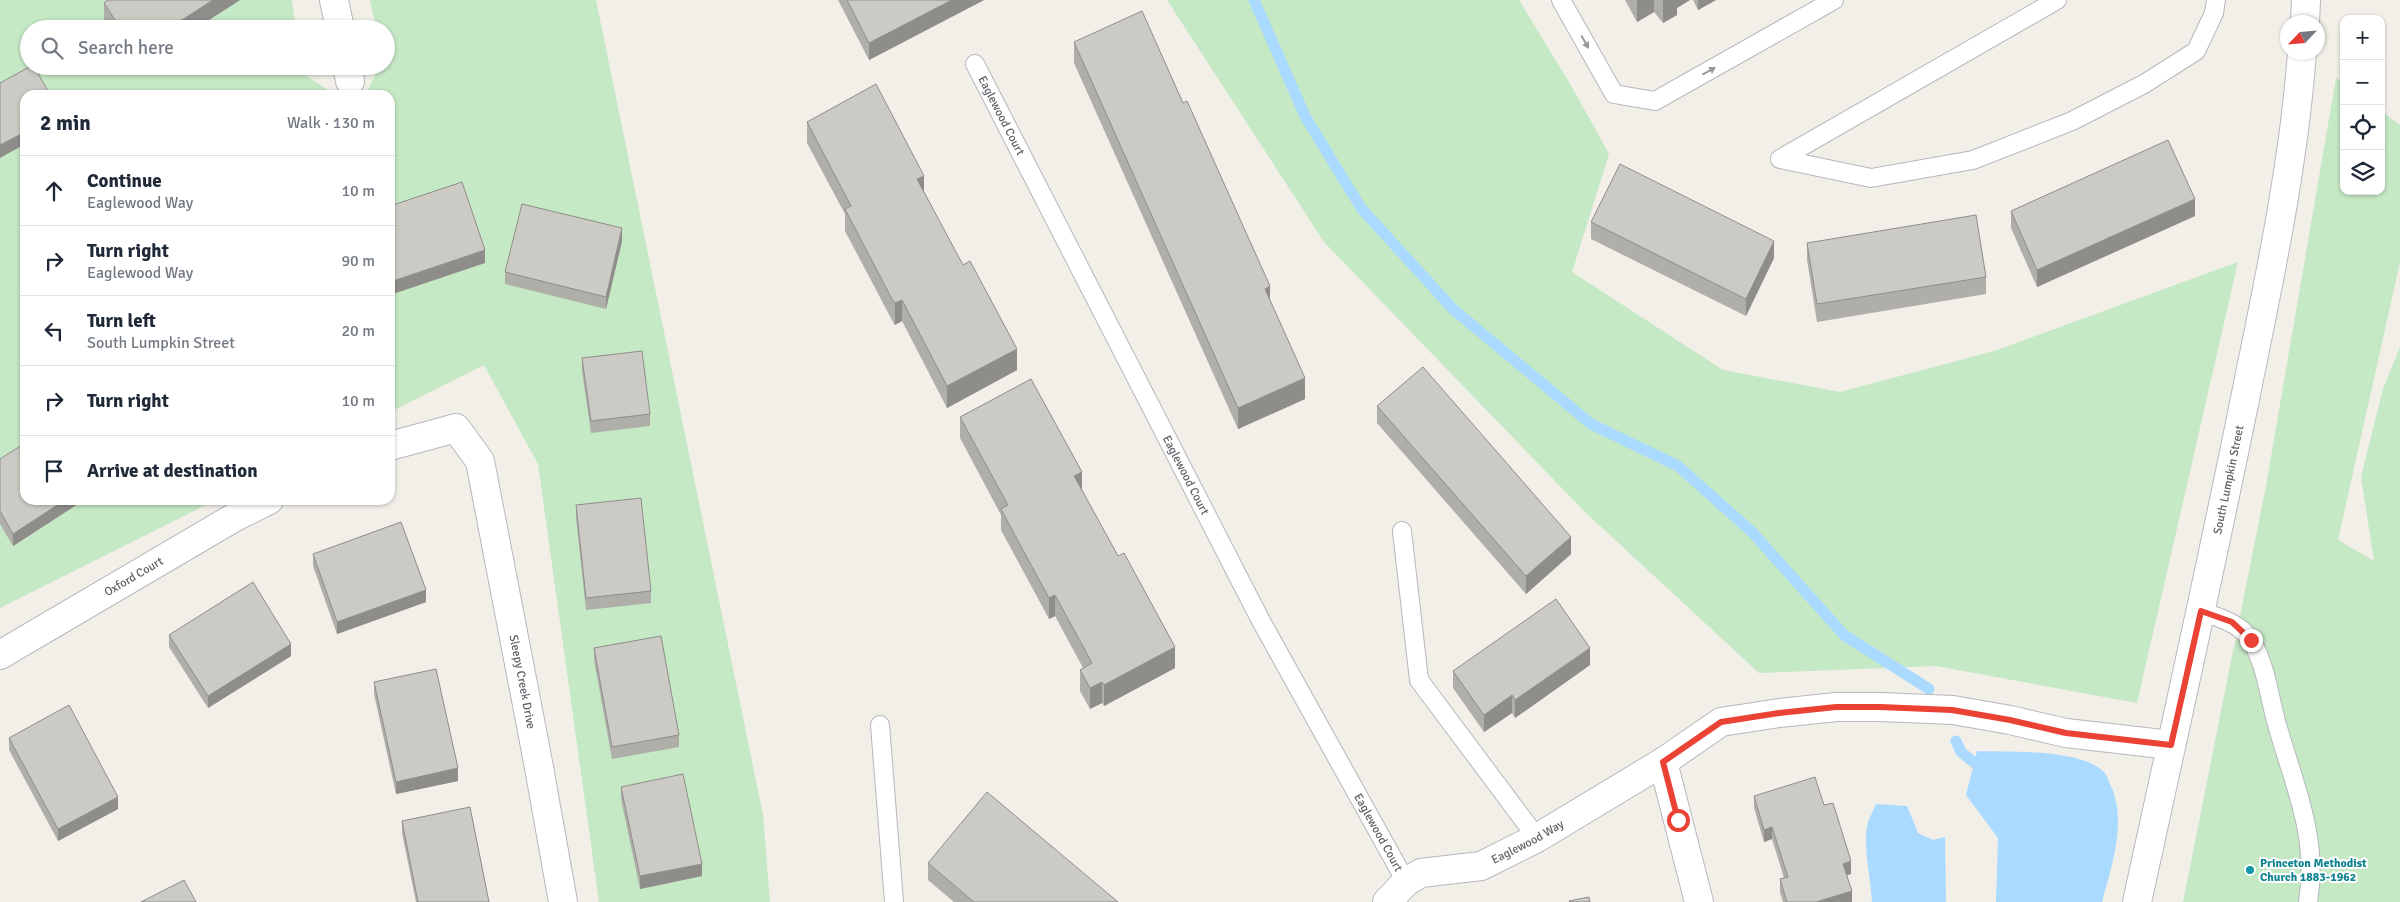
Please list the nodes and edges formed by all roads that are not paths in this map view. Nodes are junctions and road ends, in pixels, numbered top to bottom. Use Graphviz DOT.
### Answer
graph roads {
  1 [pos="334,0"];
  2 [pos="1561,0"];
  3 [pos="1834,0"];
  4 [pos="2057,0"];
  5 [pos="2216,0"];
  6 [pos="2306,0"];
  7 [pos="2305,15"];
  8 [pos="338,20"];
  9 [pos="2301,60"];
  10 [pos="975,64"];
  11 [pos="395,445"];
  12 [pos="259,505"];
  13 [pos="1402,531"];
  14 [pos="2201,611"];
  15 [pos="0,655"];
  16 [pos="880,726"];
  17 [pos="2171,745"];
  18 [pos="1663,762"];
  19 [pos="1537,838"];
  20 [pos="1406,882"];
  21 [pos="562,902"];
  22 [pos="894,902"];
  23 [pos="1387,902"];
  24 [pos="1698,902"];
  25 [pos="2137,902"];
  26 [pos="2308,902"];
  1 -- 8 [label="street"];
  2 -- 3 [label="lane, one-way"];
  4 -- 5 [label="lane"];
  6 -- 7 [label="street"];
  9 -- 14 [label="street, South Lumpkin Street"];
  10 -- 20 [label="lane, Eaglewood Court"];
  11 -- 21 [label="street, Sleepy Creek Drive"];
  12 -- 15 [label="street, Oxford Court"];
  13 -- 19 [label="lane"];
  14 -- 17 [label="street, South Lumpkin Street"];
  14 -- 26 [label="lane"];
  16 -- 22 [label="lane"];
  17 -- 18 [label="street, Eaglewood Way"];
  17 -- 25 [label="street, South Lumpkin Street"];
  18 -- 19 [label="street, Eaglewood Way"];
  18 -- 24 [label="street"];
  19 -- 20 [label="street, Eaglewood Way"];
  20 -- 23 [label="street, Eaglewood Way"];
}
